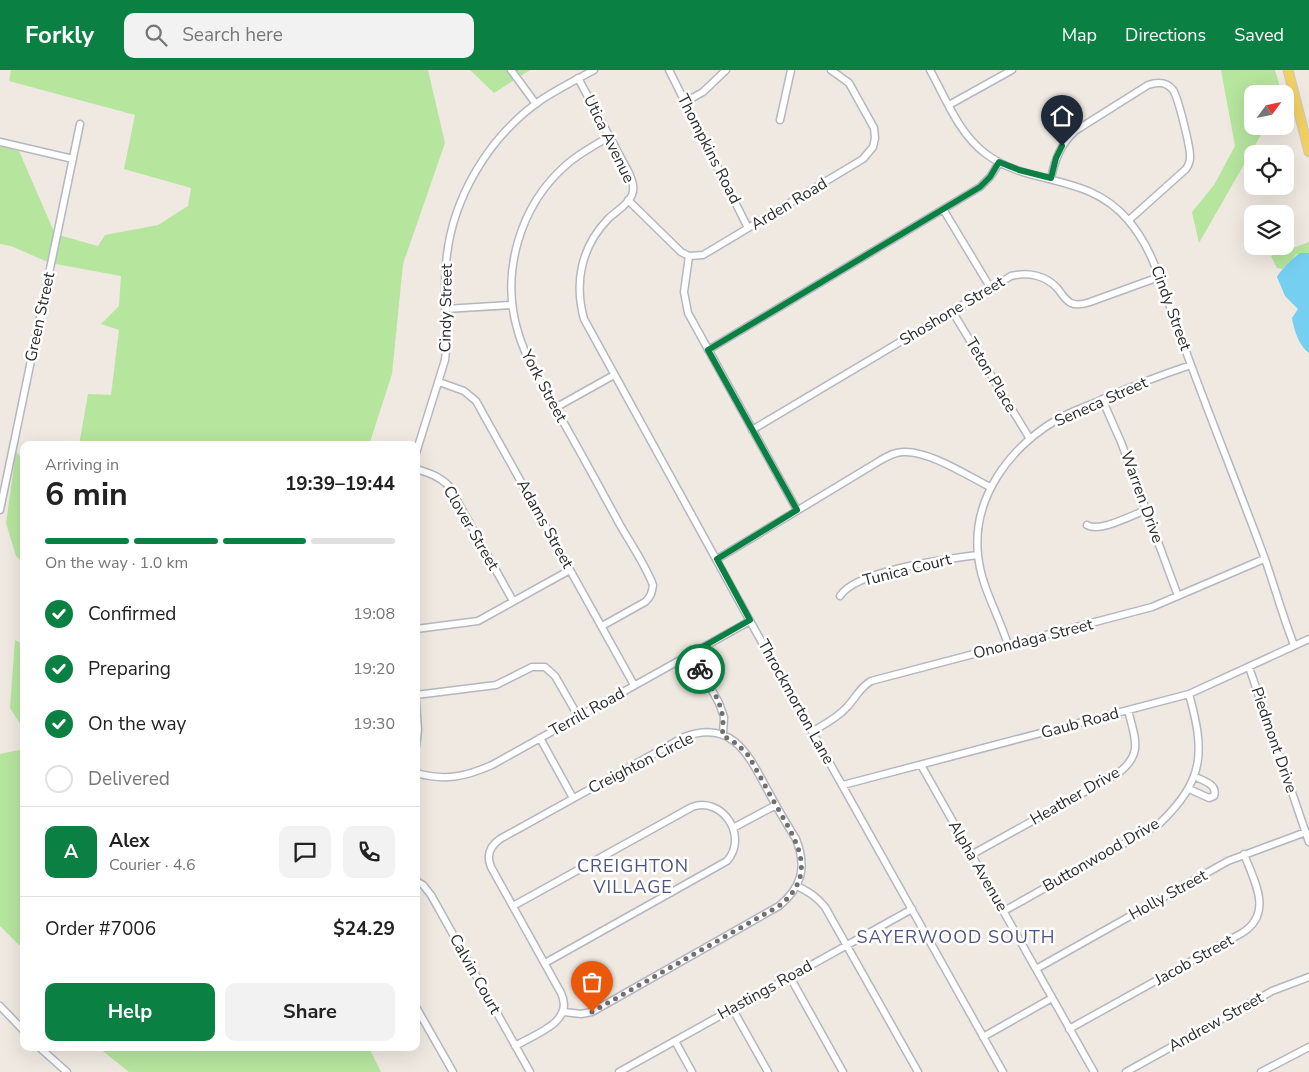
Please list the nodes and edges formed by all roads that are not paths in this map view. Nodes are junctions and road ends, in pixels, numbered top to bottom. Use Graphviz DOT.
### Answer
graph roads {
  1 [pos="511,70"];
  2 [pos="594,70"];
  3 [pos="669,70"];
  4 [pos="726,70"];
  5 [pos="790,70"];
  6 [pos="830,70"];
  7 [pos="930,70"];
  8 [pos="1012,70"];
  9 [pos="1288,70"];
  10 [pos="578,78"];
  11 [pos="685,102"];
  12 [pos="536,104"];
  13 [pos="949,105"];
  14 [pos="780,120"];
  15 [pos="80,124"];
  16 [pos="609,137"];
  17 [pos="0,142"];
  18 [pos="1309,152"];
  19 [pos="73,159"];
  20 [pos="999,162"];
  21 [pos="1051,178"];
  22 [pos="628,200"];
  23 [pos="943,209"];
  24 [pos="1129,220"];
  25 [pos="748,228"];
  26 [pos="689,256"];
  27 [pos="1159,277"];
  28 [pos="990,287"];
  29 [pos="512,305"];
  30 [pos="445,309"];
  31 [pos="952,311"];
  32 [pos="708,350"];
  33 [pos="1191,365"];
  34 [pos="614,375"];
  35 [pos="439,382"];
  36 [pos="1102,399"];
  37 [pos="555,408"];
  38 [pos="752,430"];
  39 [pos="1030,439"];
  40 [pos="420,441"];
  41 [pos="420,470"];
  42 [pos="990,487"];
  43 [pos="0,510"];
  44 [pos="797,510"];
  45 [pos="1146,510"];
  46 [pos="1087,525"];
  47 [pos="978,555"];
  48 [pos="717,559"];
  49 [pos="1264,559"];
  50 [pos="570,570"];
  51 [pos="840,596"];
  52 [pos="1178,596"];
  53 [pos="513,601"];
  54 [pos="750,620"];
  55 [pos="602,626"];
  56 [pos="420,629"];
  57 [pos="1309,639"];
  58 [pos="1008,645"];
  59 [pos="1294,645"];
  60 [pos="692,653"];
  61 [pos="1249,667"];
  62 [pos="634,685"];
  63 [pos="420,694"];
  64 [pos="1189,694"];
  65 [pos="1128,710"];
  66 [pos="578,716"];
  67 [pos="813,731"];
  68 [pos="722,735"];
  69 [pos="540,738"];
  70 [pos="921,765"];
  71 [pos="420,774"];
  72 [pos="1194,776"];
  73 [pos="843,786"];
  74 [pos="1189,789"];
  75 [pos="573,798"];
  76 [pos="776,805"];
  77 [pos="733,828"];
  78 [pos="1306,832"];
  79 [pos="1309,842"];
  80 [pos="1244,854"];
  81 [pos="971,855"];
  82 [pos="420,884"];
  83 [pos="797,886"];
  84 [pos="513,906"];
  85 [pos="912,909"];
  86 [pos="1004,911"];
  87 [pos="847,945"];
  88 [pos="545,963"];
  89 [pos="1036,969"];
  90 [pos="790,977"];
  91 [pos="1309,977"];
  92 [pos="1052,998"];
  93 [pos="0,1006"];
  94 [pos="732,1008"];
  95 [pos="564,1012"];
  96 [pos="420,1013"];
  97 [pos="20,1027"];
  98 [pos="1070,1029"];
  99 [pos="983,1037"];
  100 [pos="675,1041"];
  101 [pos="515,1046"];
  102 [pos="1309,1047"];
  103 [pos="43,1051"];
  104 [pos="67,1072"];
  105 [pos="453,1072"];
  106 [pos="530,1072"];
  107 [pos="619,1072"];
  108 [pos="692,1072"];
  109 [pos="768,1072"];
  110 [pos="843,1072"];
  111 [pos="918,1072"];
  112 [pos="1003,1072"];
  113 [pos="1094,1072"];
  114 [pos="1126,1072"];
  115 [pos="1261,1072"];
  1 -- 12 [label="street"];
  2 -- 10 [label="street, Cindy Street"];
  3 -- 11 [label="street, Thompkins Road"];
  4 -- 11 [label="street"];
  5 -- 14 [label="street"];
  6 -- 25 [label="street, Arden Road"];
  7 -- 13 [label="street, Cindy Street"];
  8 -- 13 [label="street"];
  9 -- 18 [label="main road"];
  10 -- 12 [label="street, Cindy Street"];
  10 -- 16 [label="street, Utica Avenue"];
  11 -- 25 [label="street, Thompkins Road"];
  12 -- 30 [label="street, Cindy Street"];
  13 -- 20 [label="street, Cindy Street"];
  15 -- 19 [label="street, Green Street"];
  16 -- 22 [label="street, Utica Avenue"];
  16 -- 29 [label="street, York Street"];
  17 -- 19 [label="street"];
  19 -- 43 [label="street, Green Street"];
  20 -- 21 [label="street, Cindy Street"];
  20 -- 23 [label="street"];
  21 -- 24 [label="street, Cindy Street"];
  21 -- 24 [label="street"];
  22 -- 26 [label="street"];
  22 -- 34 [label="street, Throckmorton Lane"];
  23 -- 28 [label="street"];
  23 -- 32 [label="street"];
  24 -- 27 [label="street, Cindy Street"];
  25 -- 26 [label="street, Arden Road"];
  26 -- 32 [label="street"];
  27 -- 28 [label="street, Shoshone Street"];
  27 -- 33 [label="street, Cindy Street"];
  28 -- 31 [label="street, Shoshone Street"];
  29 -- 30 [label="street"];
  29 -- 37 [label="street, York Street"];
  30 -- 35 [label="street, Cindy Street"];
  31 -- 38 [label="street, Shoshone Street"];
  31 -- 39 [label="street, Teton Place"];
  32 -- 38 [label="street"];
  33 -- 36 [label="street, Seneca Street"];
  33 -- 49 [label="street, Cindy Street"];
  34 -- 37 [label="street"];
  34 -- 48 [label="street, Throckmorton Lane"];
  35 -- 40 [label="street, Cindy Street"];
  35 -- 50 [label="street, Adams Street"];
  36 -- 39 [label="street, Seneca Street"];
  36 -- 45 [label="street, Warren Drive"];
  37 -- 55 [label="street, York Street"];
  38 -- 44 [label="street"];
  39 -- 42 [label="street, Seneca Street"];
  41 -- 53 [label="street, Clover Street"];
  42 -- 44 [label="street"];
  42 -- 47 [label="street, Seneca Street"];
  44 -- 48 [label="street"];
  45 -- 46 [label="street"];
  45 -- 52 [label="street, Warren Drive"];
  47 -- 51 [label="street, Tunica Court"];
  47 -- 58 [label="street, Seneca Street"];
  48 -- 54 [label="street, Throckmorton Lane"];
  49 -- 52 [label="street, Onondaga Street"];
  49 -- 59 [label="street, Cindy Street"];
  50 -- 53 [label="street"];
  50 -- 55 [label="street, Adams Street"];
  52 -- 58 [label="street, Onondaga Street"];
  53 -- 56 [label="street"];
  54 -- 60 [label="street, Terrill Road"];
  54 -- 67 [label="street, Throckmorton Lane"];
  55 -- 62 [label="street, Adams Street"];
  57 -- 59 [label="street, Gaub Road"];
  58 -- 67 [label="street, Onondaga Street"];
  59 -- 61 [label="street, Gaub Road"];
  60 -- 62 [label="street, Terrill Road"];
  60 -- 68 [label="street"];
  61 -- 64 [label="street, Gaub Road"];
  61 -- 78 [label="street, Piedmont Drive"];
  62 -- 66 [label="street, Terrill Road"];
  63 -- 66 [label="street"];
  64 -- 65 [label="street, Gaub Road"];
  64 -- 72 [label="street, Buttonwood Drive"];
  65 -- 70 [label="street, Gaub Road"];
  65 -- 81 [label="street, Heather Drive"];
  66 -- 69 [label="street, Terrill Road"];
  67 -- 73 [label="street, Throckmorton Lane"];
  68 -- 75 [label="street, Creighton Circle"];
  68 -- 76 [label="street"];
  69 -- 71 [label="street, Terrill Road"];
  69 -- 75 [label="street"];
  70 -- 73 [label="street, Gaub Road"];
  70 -- 81 [label="street, Alpha Avenue"];
  72 -- 74 [label="street, Buttonwood Drive"];
  72 -- 74 [label="street"];
  73 -- 85 [label="street, Throckmorton Lane"];
  74 -- 86 [label="street, Buttonwood Drive"];
  75 -- 84 [label="street, Creighton Circle"];
  76 -- 77 [label="street"];
  76 -- 83 [label="street"];
  77 -- 84 [label="street"];
  77 -- 88 [label="street"];
  78 -- 79 [label="street, Piedmont Drive"];
  78 -- 80 [label="street, Holly Street"];
  80 -- 89 [label="street, Holly Street"];
  80 -- 98 [label="street, Jacob Street"];
  81 -- 86 [label="street, Alpha Avenue"];
  82 -- 101 [label="street, Calvin Court"];
  83 -- 87 [label="street"];
  83 -- 95 [label="street"];
  84 -- 88 [label="street, Creighton Circle"];
  85 -- 87 [label="street, Hastings Road"];
  85 -- 99 [label="street, Throckmorton Lane"];
  86 -- 89 [label="street, Alpha Avenue"];
  87 -- 90 [label="street, Hastings Road"];
  87 -- 111 [label="street"];
  88 -- 95 [label="street, Creighton Circle"];
  89 -- 92 [label="street, Alpha Avenue"];
  90 -- 94 [label="street, Hastings Road"];
  90 -- 110 [label="street"];
  91 -- 114 [label="street, Andrew Street"];
  92 -- 98 [label="street, Alpha Avenue"];
  92 -- 99 [label="street"];
  93 -- 97 [label="street"];
  94 -- 100 [label="street, Hastings Road"];
  94 -- 109 [label="street"];
  95 -- 101 [label="street"];
  96 -- 105 [label="street"];
  98 -- 113 [label="street, Alpha Avenue"];
  99 -- 112 [label="street, Throckmorton Lane"];
  100 -- 107 [label="street, Hastings Road"];
  100 -- 108 [label="street"];
  101 -- 106 [label="street, Calvin Court"];
  102 -- 115 [label="street"];
  103 -- 104 [label="street"];
}
